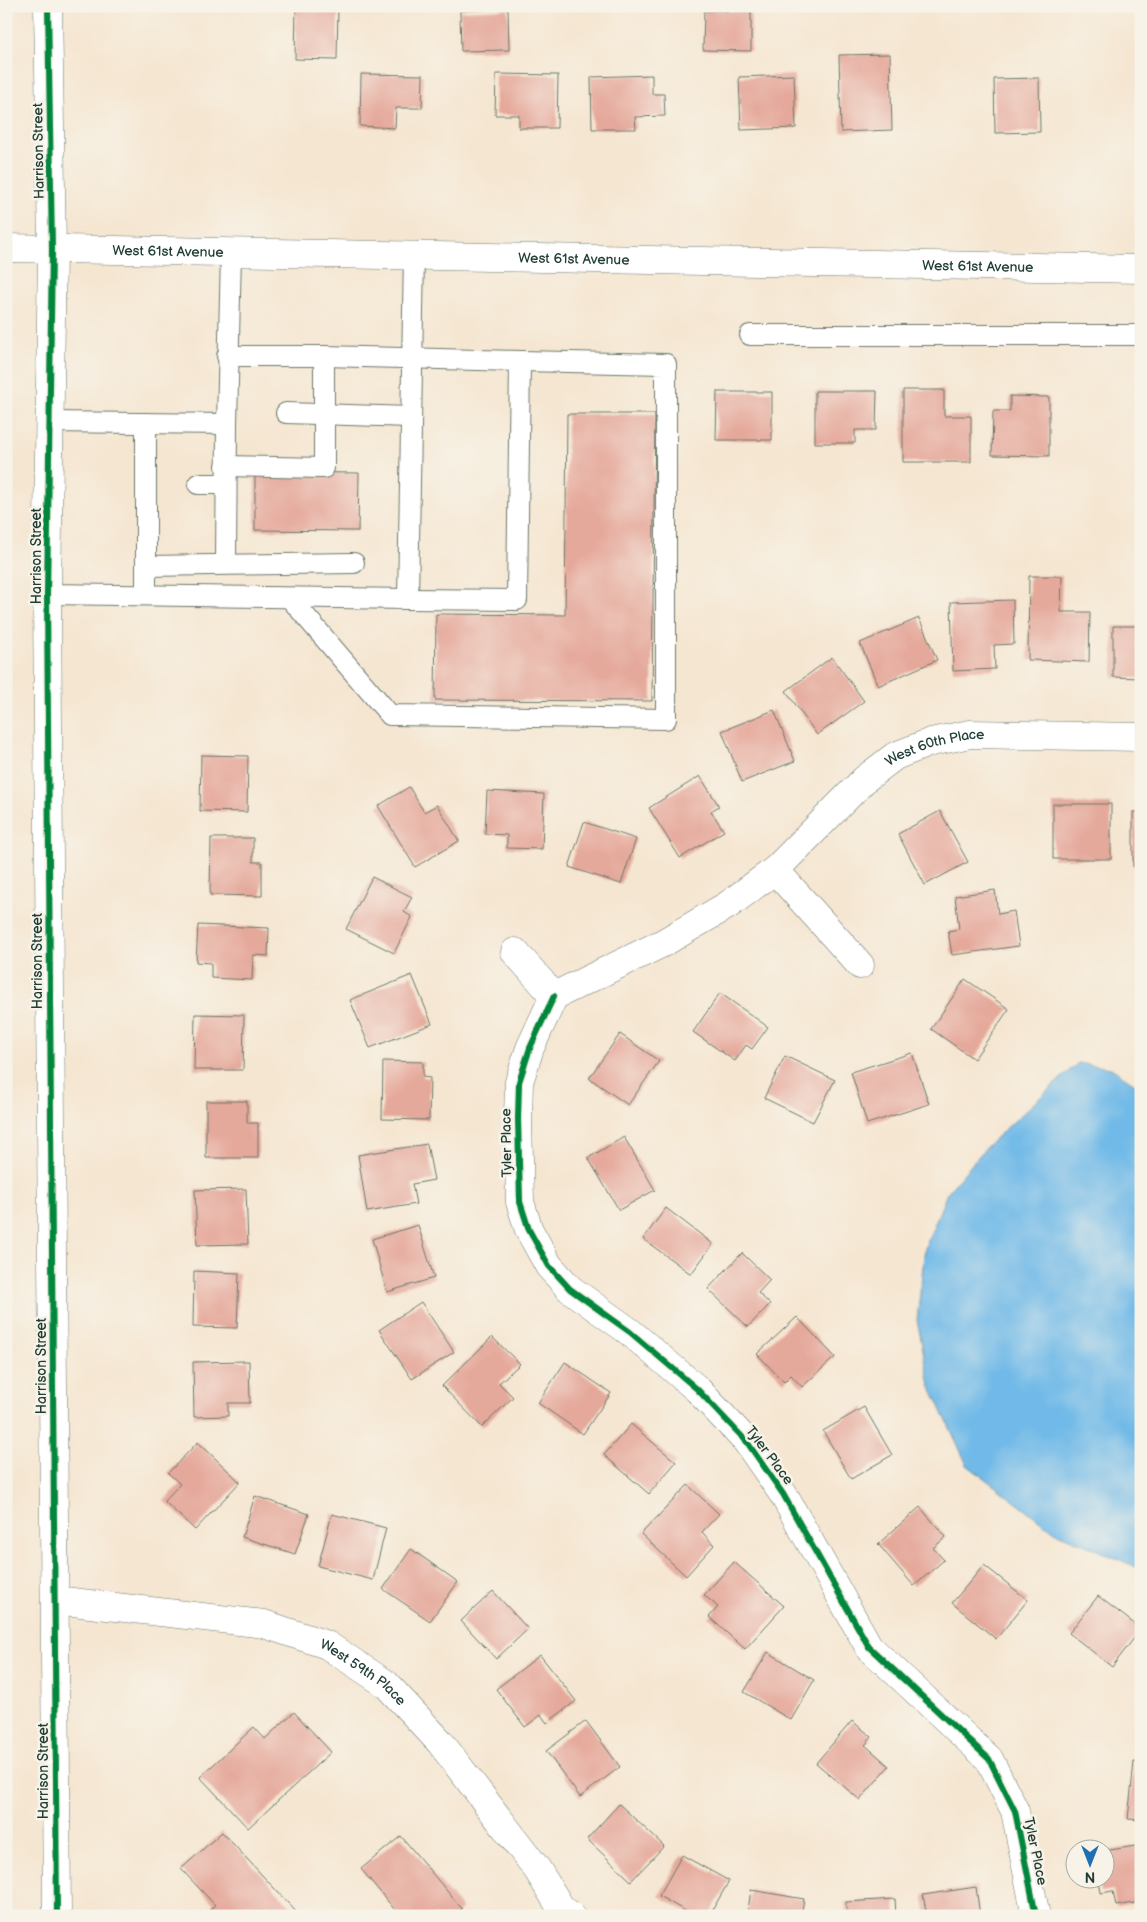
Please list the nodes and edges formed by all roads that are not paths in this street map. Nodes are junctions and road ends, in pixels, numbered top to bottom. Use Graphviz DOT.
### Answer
graph roads {
  1 [pos="48,6"];
  2 [pos="6,248"];
  3 [pos="52,249"];
  4 [pos="231,253"];
  5 [pos="414,254"];
  6 [pos="1141,269"];
  7 [pos="750,335"];
  8 [pos="1141,335"];
  9 [pos="227,356"];
  10 [pos="324,356"];
  11 [pos="412,357"];
  12 [pos="520,362"];
  13 [pos="286,413"];
  14 [pos="324,414"];
  15 [pos="230,416"];
  16 [pos="411,417"];
  17 [pos="49,422"];
  18 [pos="146,424"];
  19 [pos="226,475"];
  20 [pos="198,484"];
  21 [pos="354,563"];
  22 [pos="226,564"];
  23 [pos="146,566"];
  24 [pos="48,594"];
  25 [pos="146,596"];
  26 [pos="290,598"];
  27 [pos="408,599"];
  28 [pos="1141,737"];
  29 [pos="775,870"];
  30 [pos="515,952"];
  31 [pos="860,964"];
  32 [pos="554,996"];
  33 [pos="54,1600"];
  34 [pos="562,1913"];
  35 [pos="57,1916"];
  36 [pos="1036,1916"];
  1 -- 3 [label="street, Harrison Street"];
  2 -- 3 [label="street, West 61st Avenue"];
  3 -- 4 [label="street, West 61st Avenue"];
  3 -- 17 [label="street, Harrison Street"];
  4 -- 5 [label="street, West 61st Avenue"];
  4 -- 9 [label="lane"];
  5 -- 6 [label="street, West 61st Avenue"];
  5 -- 11 [label="lane"];
  7 -- 8 [label="lane"];
  9 -- 10 [label="lane"];
  9 -- 15 [label="lane"];
  10 -- 11 [label="lane"];
  10 -- 14 [label="lane"];
  11 -- 12 [label="lane"];
  11 -- 16 [label="lane"];
  12 -- 26 [label="lane"];
  12 -- 27 [label="lane"];
  13 -- 14 [label="lane"];
  14 -- 16 [label="lane"];
  14 -- 19 [label="lane"];
  15 -- 18 [label="lane"];
  15 -- 19 [label="lane"];
  16 -- 27 [label="lane"];
  17 -- 18 [label="lane"];
  17 -- 24 [label="street, Harrison Street"];
  18 -- 23 [label="lane"];
  19 -- 20 [label="lane"];
  19 -- 22 [label="lane"];
  21 -- 22 [label="lane"];
  22 -- 23 [label="lane"];
  23 -- 25 [label="lane"];
  24 -- 25 [label="lane"];
  24 -- 33 [label="street, Harrison Street"];
  25 -- 26 [label="lane"];
  26 -- 27 [label="lane"];
  28 -- 29 [label="street, West 60th Place"];
  29 -- 31 [label="street"];
  29 -- 32 [label="street, West 60th Place"];
  30 -- 32 [label="street"];
  32 -- 36 [label="street, Tyler Place"];
  33 -- 34 [label="street, West 59th Place"];
  33 -- 35 [label="street, Harrison Street"];
}
